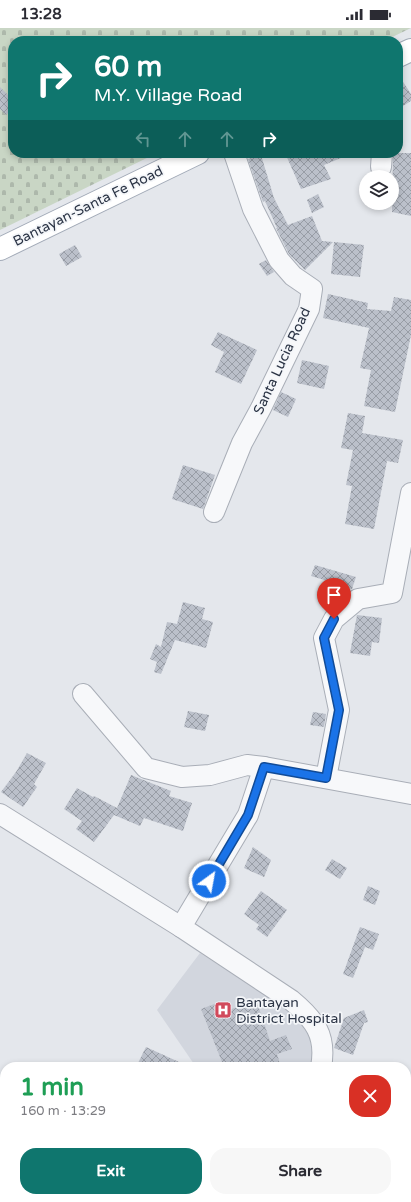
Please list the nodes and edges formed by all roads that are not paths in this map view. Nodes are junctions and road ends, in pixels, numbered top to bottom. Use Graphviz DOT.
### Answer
graph roads {
  1 [pos="188,158"];
  2 [pos="236,158"];
  3 [pos="0,249"];
  4 [pos="411,493"];
  5 [pos="214,512"];
  6 [pos="83,694"];
  7 [pos="264,767"];
  8 [pos="326,778"];
  9 [pos="411,794"];
  10 [pos="0,814"];
  11 [pos="181,927"];
  12 [pos="322,1062"];
  1 -- 3 [label="main road, Bantayan-Santa Fe Road"];
  2 -- 5 [label="street, Santa Lucia Road"];
  4 -- 8 [label="street"];
  6 -- 7 [label="street"];
  7 -- 8 [label="street"];
  7 -- 11 [label="street"];
  8 -- 9 [label="street"];
  10 -- 11 [label="street"];
  11 -- 12 [label="street"];
}
